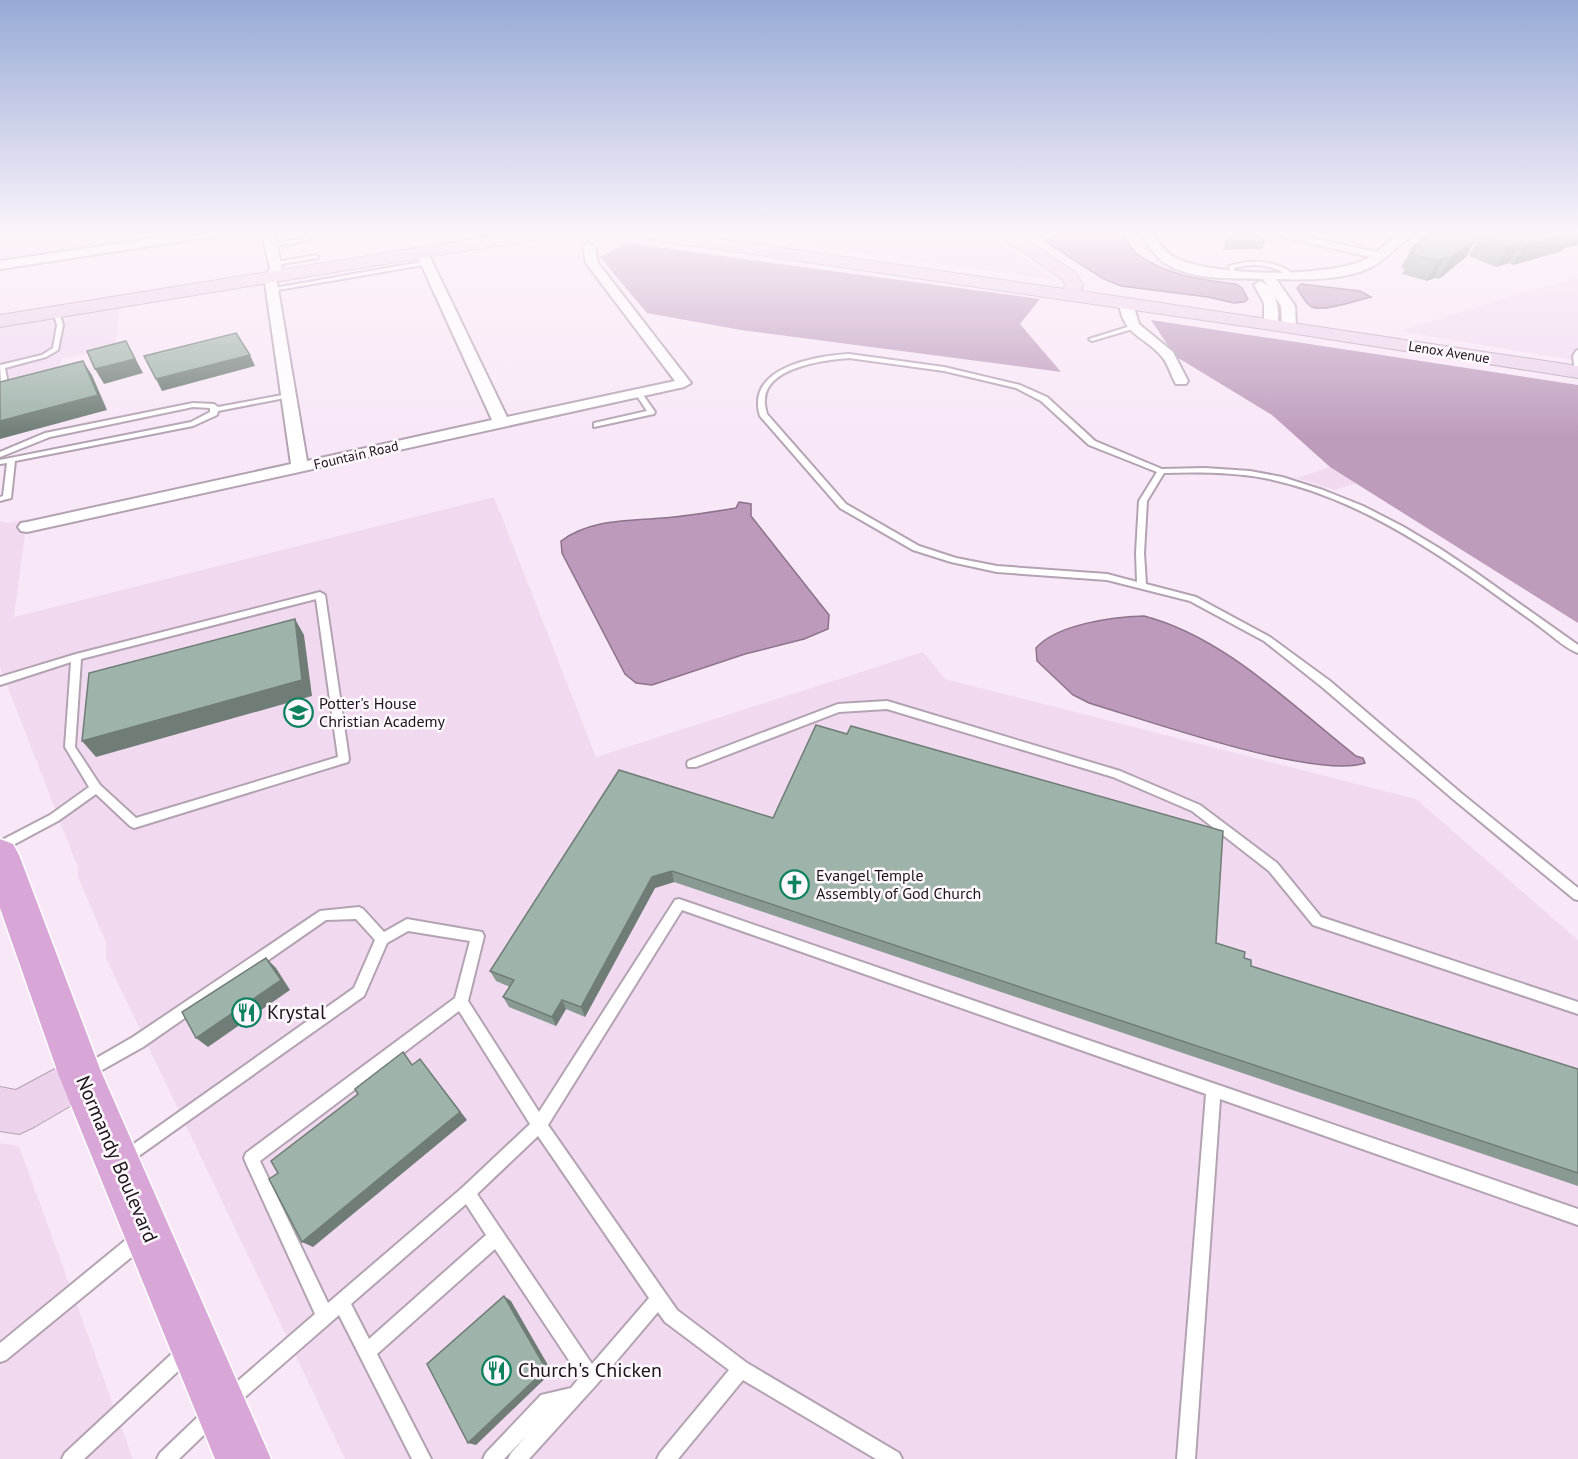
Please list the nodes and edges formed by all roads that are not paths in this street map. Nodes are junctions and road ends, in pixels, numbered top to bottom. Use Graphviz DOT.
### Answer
graph roads {
  1 [pos="121,301"];
  2 [pos="275,301"];
  3 [pos="444,301"];
  4 [pos="621,301"];
  5 [pos="1113,301"];
  6 [pos="1270,301"];
  7 [pos="1285,301"];
  8 [pos="1126,303"];
  9 [pos="56,312"];
  10 [pos="0,321"];
  11 [pos="1280,325"];
  12 [pos="1134,327"];
  13 [pos="1092,339"];
  14 [pos="1578,352"];
  15 [pos="1,367"];
  16 [pos="1578,372"];
  17 [pos="1181,381"];
  18 [pos="0,387"];
  19 [pos="639,393"];
  20 [pos="288,396"];
  21 [pos="214,410"];
  22 [pos="501,423"];
  23 [pos="597,425"];
  24 [pos="0,454"];
  25 [pos="11,460"];
  26 [pos="0,462"];
  27 [pos="300,467"];
  28 [pos="1161,471"];
  29 [pos="0,499"];
  30 [pos="27,527"];
  31 [pos="1142,586"];
  32 [pos="1578,650"];
  33 [pos="76,657"];
  34 [pos="0,681"];
  35 [pos="692,764"];
  36 [pos="96,788"];
  37 [pos="2,865"];
  38 [pos="1578,895"];
  39 [pos="382,939"];
  40 [pos="461,1002"];
  41 [pos="1578,1008"];
  42 [pos="81,1076"];
  43 [pos="1213,1090"];
  44 [pos="0,1109"];
  45 [pos="539,1125"];
  46 [pos="119,1164"];
  47 [pos="467,1193"];
  48 [pos="1578,1217"];
  49 [pos="148,1233"];
  50 [pos="495,1237"];
  51 [pos="659,1299"];
  52 [pos="340,1302"];
  53 [pos="325,1316"];
  54 [pos="196,1343"];
  55 [pos="367,1352"];
  56 [pos="0,1354"];
  57 [pos="741,1369"];
  58 [pos="591,1378"];
  59 [pos="575,1396"];
  60 [pos="222,1405"];
  61 [pos="71,1459"];
  62 [pos="166,1459"];
  63 [pos="243,1459"];
  64 [pos="422,1459"];
  65 [pos="492,1459"];
  66 [pos="517,1459"];
  67 [pos="666,1459"];
  68 [pos="893,1459"];
  69 [pos="1186,1459"];
  1 -- 9 [label="main road"];
  2 -- 20 [label="street"];
  3 -- 22 [label="street"];
  4 -- 19 [label="street, Fountain Road"];
  5 -- 8 [label="main road, Lenox Avenue"];
  6 -- 11 [label="street"];
  7 -- 11 [label="street"];
  8 -- 11 [label="main road, Lenox Avenue"];
  8 -- 12 [label="street"];
  9 -- 10 [label="main road"];
  9 -- 15 [label="lane"];
  11 -- 16 [label="main road, Lenox Avenue"];
  12 -- 13 [label="lane"];
  12 -- 17 [label="street"];
  14 -- 16 [label="lane"];
  15 -- 18 [label="lane"];
  19 -- 22 [label="street, Fountain Road"];
  19 -- 23 [label="lane"];
  20 -- 21 [label="lane"];
  20 -- 27 [label="street"];
  21 -- 24 [label="lane"];
  21 -- 25 [label="lane"];
  22 -- 27 [label="street, Fountain Road"];
  25 -- 26 [label="lane"];
  25 -- 29 [label="lane"];
  27 -- 30 [label="street, Fountain Road"];
  28 -- 31 [label="lane"];
  28 -- 31 [label="lane"];
  28 -- 32 [label="lane"];
  31 -- 38 [label="lane"];
  33 -- 34 [label="lane"];
  33 -- 36 [label="lane"];
  33 -- 36 [label="lane"];
  35 -- 41 [label="lane"];
  36 -- 37 [label="lane"];
  37 -- 42 [label="main road, Normandy Boulevard"];
  39 -- 40 [label="lane"];
  39 -- 42 [label="lane"];
  39 -- 46 [label="lane"];
  40 -- 45 [label="lane"];
  40 -- 53 [label="lane"];
  42 -- 44 [label="main road"];
  42 -- 46 [label="main road, Normandy Boulevard"];
  43 -- 45 [label="lane"];
  43 -- 48 [label="lane"];
  43 -- 69 [label="lane"];
  45 -- 47 [label="lane"];
  45 -- 51 [label="lane"];
  46 -- 49 [label="main road, Normandy Boulevard"];
  47 -- 50 [label="lane"];
  47 -- 52 [label="lane"];
  49 -- 54 [label="main road, Normandy Boulevard"];
  49 -- 56 [label="lane"];
  50 -- 55 [label="lane"];
  50 -- 58 [label="lane"];
  51 -- 57 [label="lane"];
  51 -- 58 [label="lane"];
  52 -- 53 [label="lane"];
  52 -- 55 [label="lane"];
  53 -- 60 [label="lane"];
  54 -- 60 [label="main road, Normandy Boulevard"];
  54 -- 61 [label="lane"];
  55 -- 64 [label="lane"];
  57 -- 67 [label="lane"];
  57 -- 68 [label="lane"];
  58 -- 59 [label="lane"];
  59 -- 65 [label="lane"];
  59 -- 66 [label="lane"];
  60 -- 62 [label="lane"];
  60 -- 63 [label="main road, Normandy Boulevard"];
}
